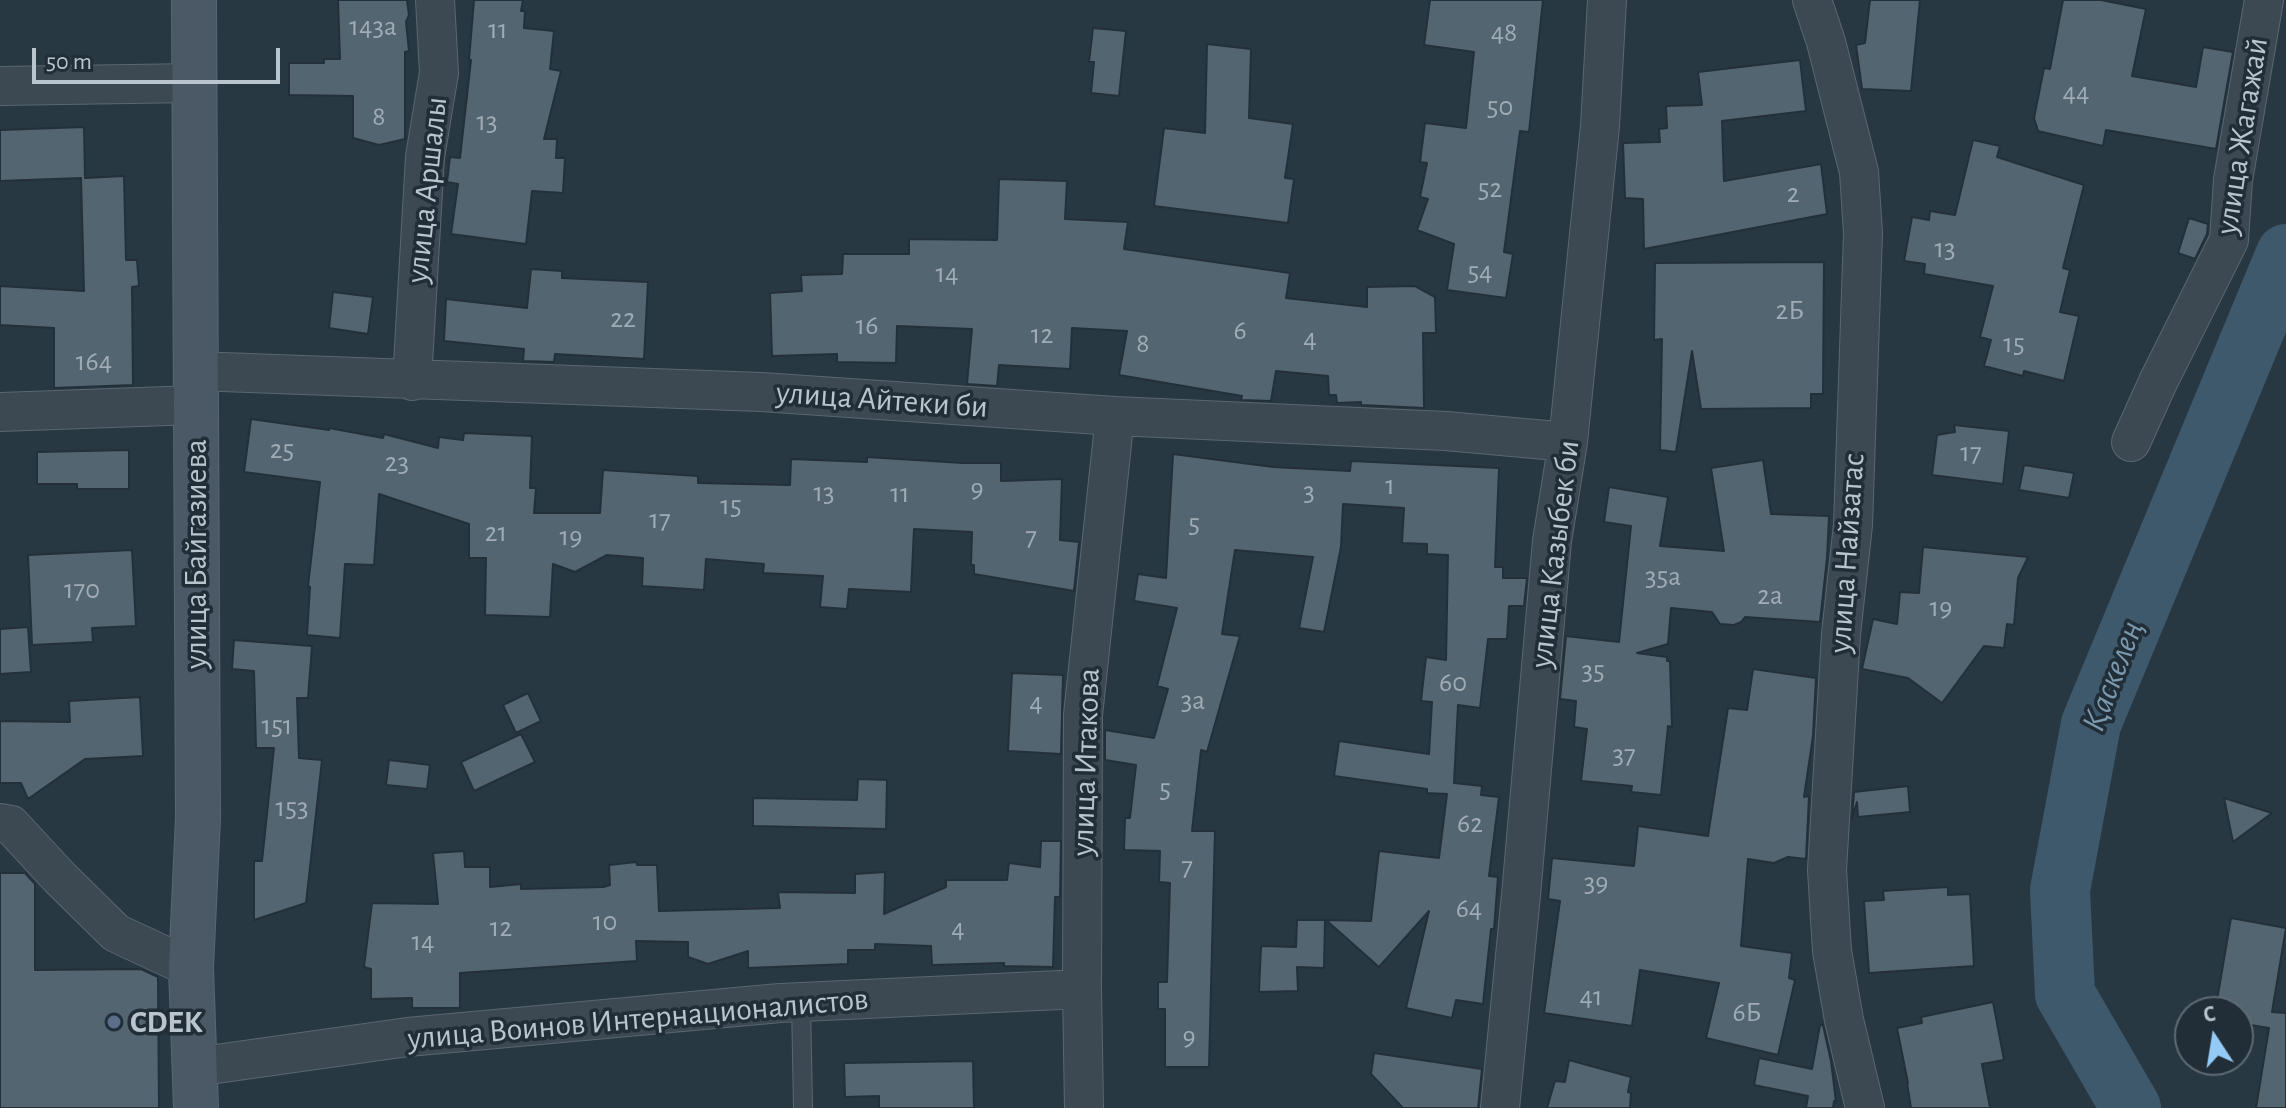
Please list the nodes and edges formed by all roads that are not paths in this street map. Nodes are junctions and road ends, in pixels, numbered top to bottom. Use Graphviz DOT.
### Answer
graph roads {
  1 [pos="194,0"];
  2 [pos="435,0"];
  3 [pos="1607,0"];
  4 [pos="1812,0"];
  5 [pos="2264,0"];
  6 [pos="194,83"];
  7 [pos="0,86"];
  8 [pos="412,381"];
  9 [pos="195,388"];
  10 [pos="0,412"];
  11 [pos="1115,416"];
  12 [pos="1568,442"];
  13 [pos="2131,442"];
  14 [pos="0,823"];
  15 [pos="191,968"];
  16 [pos="1082,989"];
  17 [pos="801,1002"];
  18 [pos="195,1087"];
  19 [pos="803,1108"];
  20 [pos="1084,1108"];
  21 [pos="1500,1108"];
  22 [pos="1865,1108"];
  1 -- 6 [label="main road, улица Байгазиева"];
  2 -- 8 [label="street, улица Аршалы"];
  3 -- 12 [label="street, улица Казыбек би"];
  4 -- 22 [label="street, улица Найзатас"];
  5 -- 13 [label="street, улица Жагажай"];
  6 -- 7 [label="street"];
  6 -- 9 [label="main road, улица Байгазиева"];
  8 -- 9 [label="street, улица Айтеки би"];
  8 -- 11 [label="street, улица Айтеки би"];
  9 -- 10 [label="street, улица Айтеки би"];
  9 -- 15 [label="main road, улица Байгазиева"];
  11 -- 12 [label="street, улица Айтеки би"];
  11 -- 16 [label="street, улица Итакова"];
  12 -- 21 [label="street, улица Казыбек би"];
  14 -- 15 [label="street"];
  15 -- 18 [label="main road, улица Байгазиева"];
  16 -- 17 [label="street, улица Воинов Интернационалистов"];
  16 -- 20 [label="street, улица Итакова"];
  17 -- 18 [label="street, улица Воинов Интернационалистов"];
  17 -- 19 [label="lane"];
}
